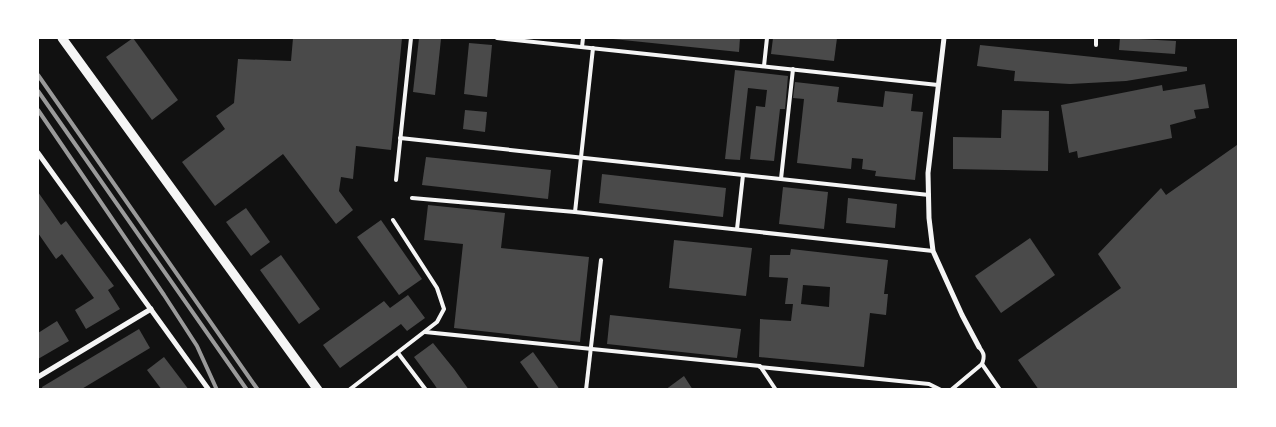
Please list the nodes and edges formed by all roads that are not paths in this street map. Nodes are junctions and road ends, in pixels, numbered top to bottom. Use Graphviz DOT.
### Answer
graph roads {
  1 [pos="62,38"];
  2 [pos="411,38"];
  3 [pos="497,38"];
  4 [pos="584,38"];
  5 [pos="767,38"];
  6 [pos="944,38"];
  7 [pos="1096,38"];
  8 [pos="1096,45"];
  9 [pos="582,47"];
  10 [pos="593,48"];
  11 [pos="764,66"];
  12 [pos="793,69"];
  13 [pos="938,85"];
  14 [pos="400,138"];
  15 [pos="38,153"];
  16 [pos="581,157"];
  17 [pos="742,175"];
  18 [pos="781,179"];
  19 [pos="396,180"];
  20 [pos="929,194"];
  21 [pos="412,198"];
  22 [pos="576,212"];
  23 [pos="393,220"];
  24 [pos="737,229"];
  25 [pos="933,251"];
  26 [pos="601,260"];
  27 [pos="152,309"];
  28 [pos="425,332"];
  29 [pos="979,346"];
  30 [pos="591,349"];
  31 [pos="398,353"];
  32 [pos="982,364"];
  33 [pos="760,366"];
  34 [pos="38,377"];
  35 [pos="955,386"];
  36 [pos="209,390"];
  37 [pos="318,390"];
  38 [pos="348,390"];
  39 [pos="426,390"];
  40 [pos="586,390"];
  41 [pos="776,390"];
  42 [pos="941,390"];
  43 [pos="951,390"];
  44 [pos="960,390"];
  45 [pos="1000,390"];
  1 -- 37 [label="street"];
  2 -- 14 [label="lane"];
  3 -- 9 [label="lane"];
  4 -- 9 [label="lane"];
  5 -- 11 [label="lane"];
  6 -- 13 [label="street"];
  7 -- 8 [label="lane"];
  9 -- 10 [label="lane"];
  10 -- 11 [label="lane"];
  10 -- 16 [label="lane"];
  11 -- 12 [label="lane"];
  12 -- 13 [label="lane"];
  12 -- 18 [label="lane"];
  13 -- 20 [label="street"];
  14 -- 16 [label="lane"];
  14 -- 19 [label="lane"];
  15 -- 27 [label="street"];
  16 -- 17 [label="lane"];
  16 -- 22 [label="lane"];
  17 -- 18 [label="lane"];
  17 -- 24 [label="lane"];
  18 -- 20 [label="lane"];
  20 -- 25 [label="street"];
  21 -- 22 [label="lane"];
  22 -- 24 [label="lane"];
  23 -- 28 [label="lane"];
  24 -- 25 [label="lane"];
  25 -- 29 [label="street"];
  26 -- 30 [label="lane"];
  27 -- 34 [label="street"];
  27 -- 36 [label="street"];
  28 -- 30 [label="lane"];
  28 -- 31 [label="lane"];
  29 -- 32 [label="lane"];
  30 -- 33 [label="lane"];
  30 -- 40 [label="lane"];
  31 -- 38 [label="lane"];
  31 -- 39 [label="lane"];
  32 -- 35 [label="lane"];
  32 -- 45 [label="lane"];
  33 -- 41 [label="lane"];
  33 -- 42 [label="lane"];
  35 -- 43 [label="lane"];
  35 -- 44 [label="lane"];
}
